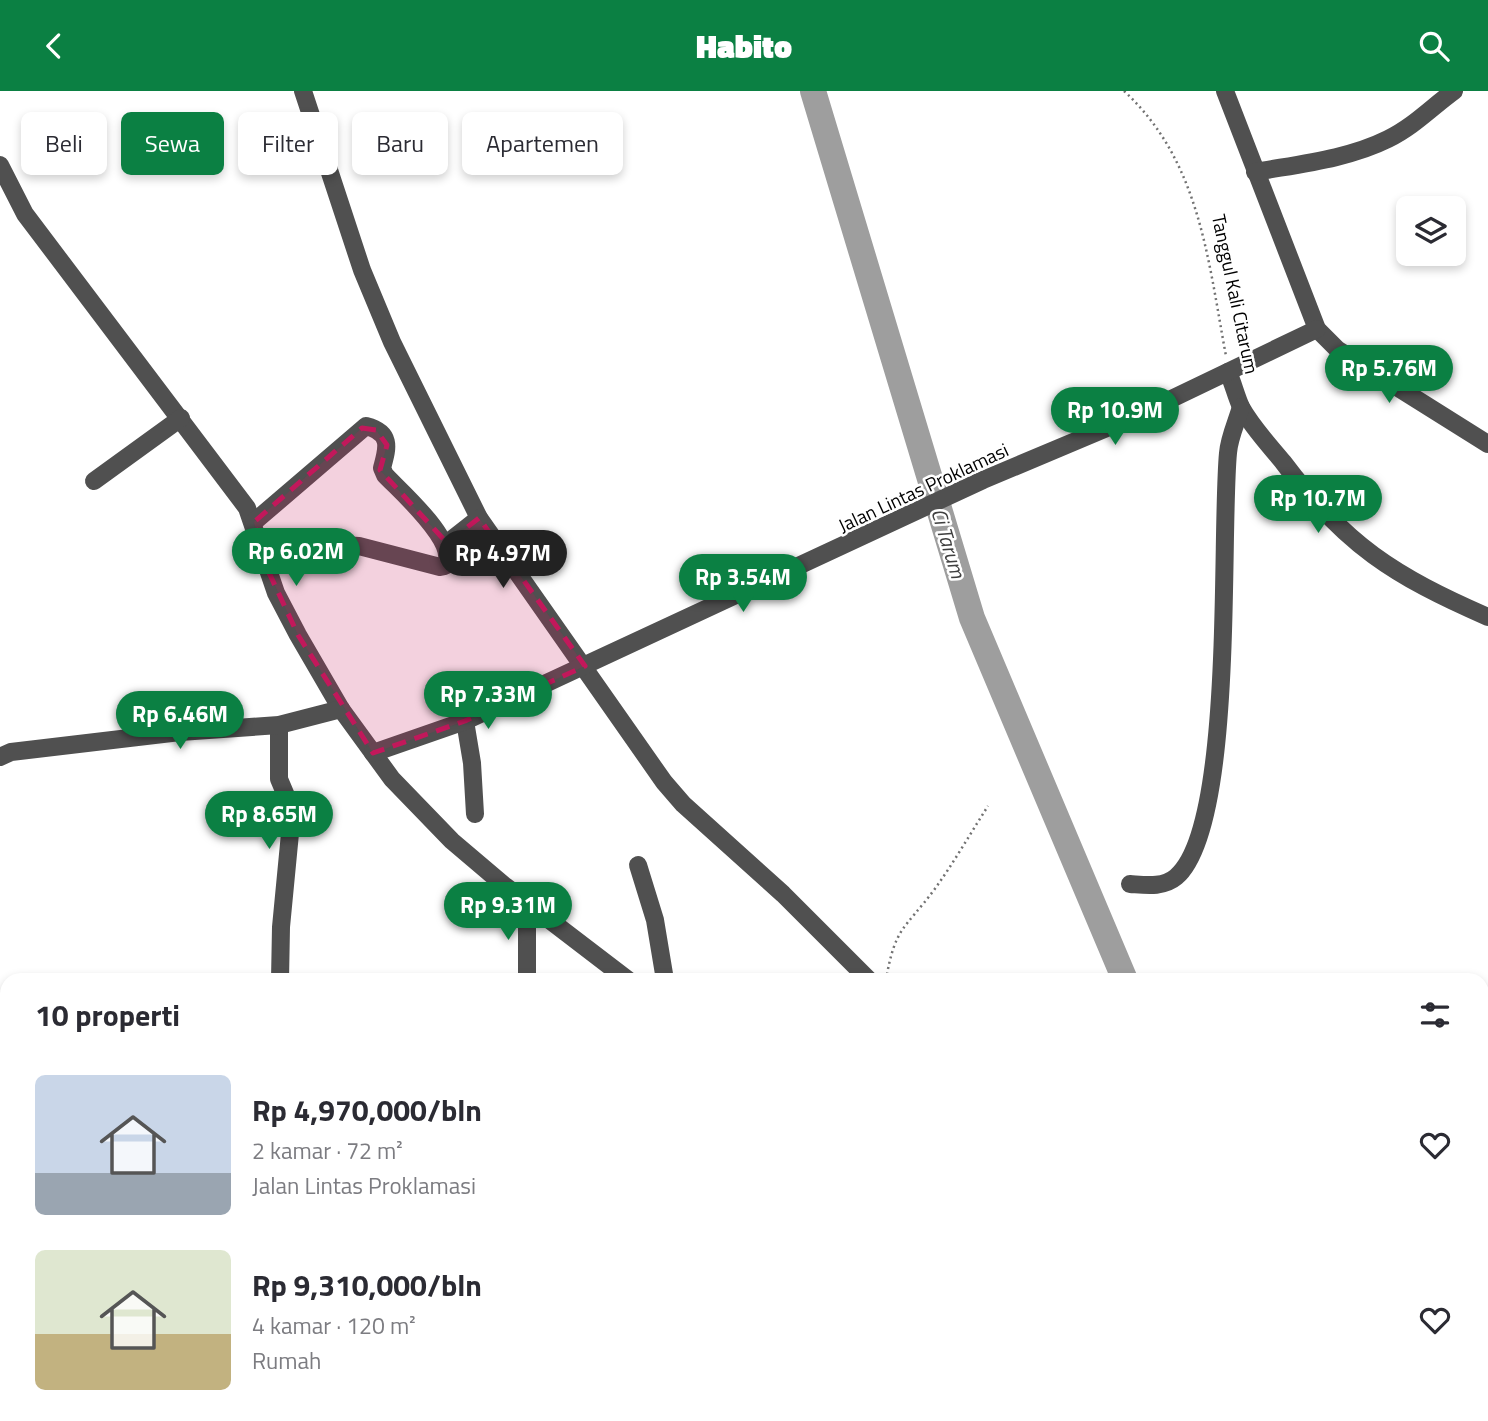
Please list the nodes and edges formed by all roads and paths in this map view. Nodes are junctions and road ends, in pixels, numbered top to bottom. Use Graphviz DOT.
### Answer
graph roads {
  1 [pos="303,91"];
  2 [pos="1124,91"];
  3 [pos="1225,91"];
  4 [pos="1454,91"];
  5 [pos="0,165"];
  6 [pos="1255,172"];
  7 [pos="1315,325"];
  8 [pos="1228,372"];
  9 [pos="1241,407"];
  10 [pos="181,418"];
  11 [pos="1488,444"];
  12 [pos="94,481"];
  13 [pos="479,518"];
  14 [pos="254,522"];
  15 [pos="259,540"];
  16 [pos="446,544"];
  17 [pos="1488,617"];
  18 [pos="585,666"];
  19 [pos="341,709"];
  20 [pos="465,721"];
  21 [pos="279,725"];
  22 [pos="373,753"];
  23 [pos="0,757"];
  24 [pos="988,806"];
  25 [pos="475,814"];
  26 [pos="638,865"];
  27 [pos="1130,884"];
  28 [pos="527,903"];
  29 [pos="280,973"];
  30 [pos="527,973"];
  31 [pos="619,973"];
  32 [pos="664,973"];
  33 [pos="862,973"];
  34 [pos="887,973"];
  1 -- 13 [label="street"];
  2 -- 8 [label="path, Tanggul Kali Citarum"];
  3 -- 6 [label="street"];
  4 -- 6 [label="street"];
  5 -- 10 [label="street"];
  6 -- 7 [label="street"];
  7 -- 8 [label="street, Jalan Lintas Proklamasi"];
  7 -- 11 [label="street"];
  8 -- 9 [label="street, Tanggul Kali Citarum"];
  8 -- 18 [label="street, Jalan Lintas Proklamasi"];
  9 -- 17 [label="street, Tanggul Kali Citarum"];
  9 -- 27 [label="street"];
  10 -- 12 [label="street"];
  10 -- 14 [label="street"];
  13 -- 16 [label="street"];
  13 -- 18 [label="street"];
  14 -- 15 [label="street"];
  14 -- 16 [label="street"];
  15 -- 16 [label="street"];
  15 -- 19 [label="street"];
  18 -- 20 [label="street, Jalan Lintas Proklamasi"];
  18 -- 33 [label="street"];
  19 -- 21 [label="street"];
  19 -- 22 [label="street"];
  20 -- 22 [label="street, Jalan Lintas Proklamasi"];
  20 -- 25 [label="street"];
  21 -- 23 [label="street"];
  21 -- 29 [label="street"];
  22 -- 28 [label="street"];
  24 -- 34 [label="path"];
  26 -- 32 [label="street"];
  28 -- 30 [label="street"];
  28 -- 31 [label="street"];
}
